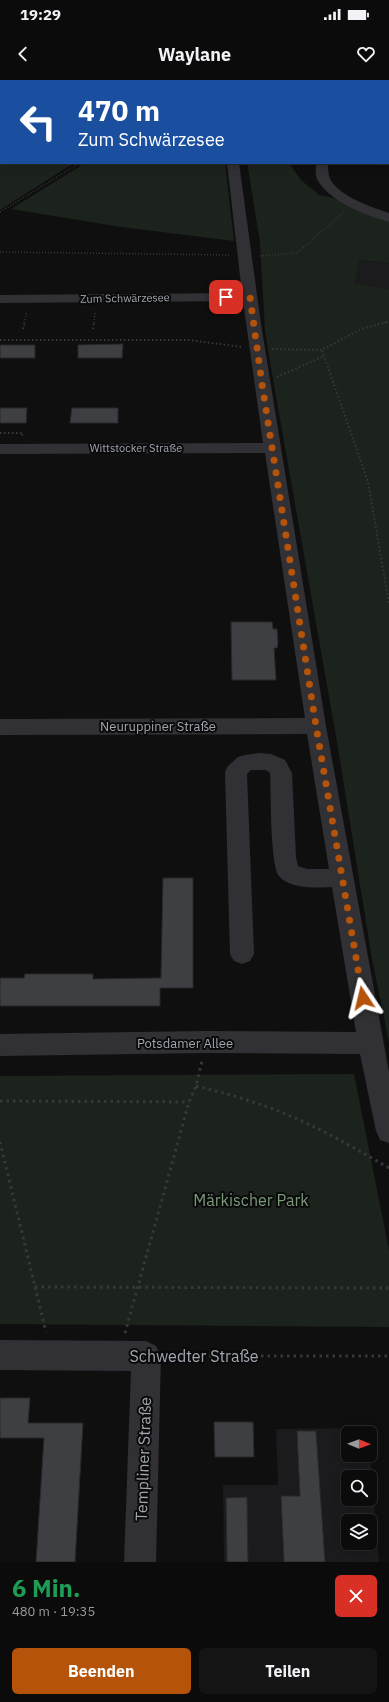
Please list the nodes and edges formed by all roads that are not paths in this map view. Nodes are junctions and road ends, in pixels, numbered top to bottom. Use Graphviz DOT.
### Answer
graph roads {
  1 [pos="233,164"];
  2 [pos="322,164"];
  3 [pos="389,218"];
  4 [pos="250,297"];
  5 [pos="0,299"];
  6 [pos="273,448"];
  7 [pos="0,449"];
  8 [pos="316,726"];
  9 [pos="0,727"];
  10 [pos="342,878"];
  11 [pos="242,954"];
  12 [pos="370,1043"];
  13 [pos="0,1045"];
  14 [pos="389,1131"];
  15 [pos="0,1355"];
  16 [pos="132,1355"];
  17 [pos="140,1562"];
  1 -- 4 [label="street"];
  2 -- 3 [label="street"];
  4 -- 5 [label="street, Zum Schwärzesee"];
  4 -- 6 [label="street"];
  6 -- 7 [label="street, Wittstocker Straße"];
  6 -- 8 [label="street"];
  8 -- 9 [label="street, Neuruppiner Straße"];
  8 -- 10 [label="street"];
  10 -- 11 [label="street"];
  10 -- 12 [label="street"];
  12 -- 13 [label="street, Potsdamer Allee"];
  12 -- 14 [label="street"];
  15 -- 16 [label="street, Schwedter Straße"];
  16 -- 17 [label="street, Templiner Straße"];
}
